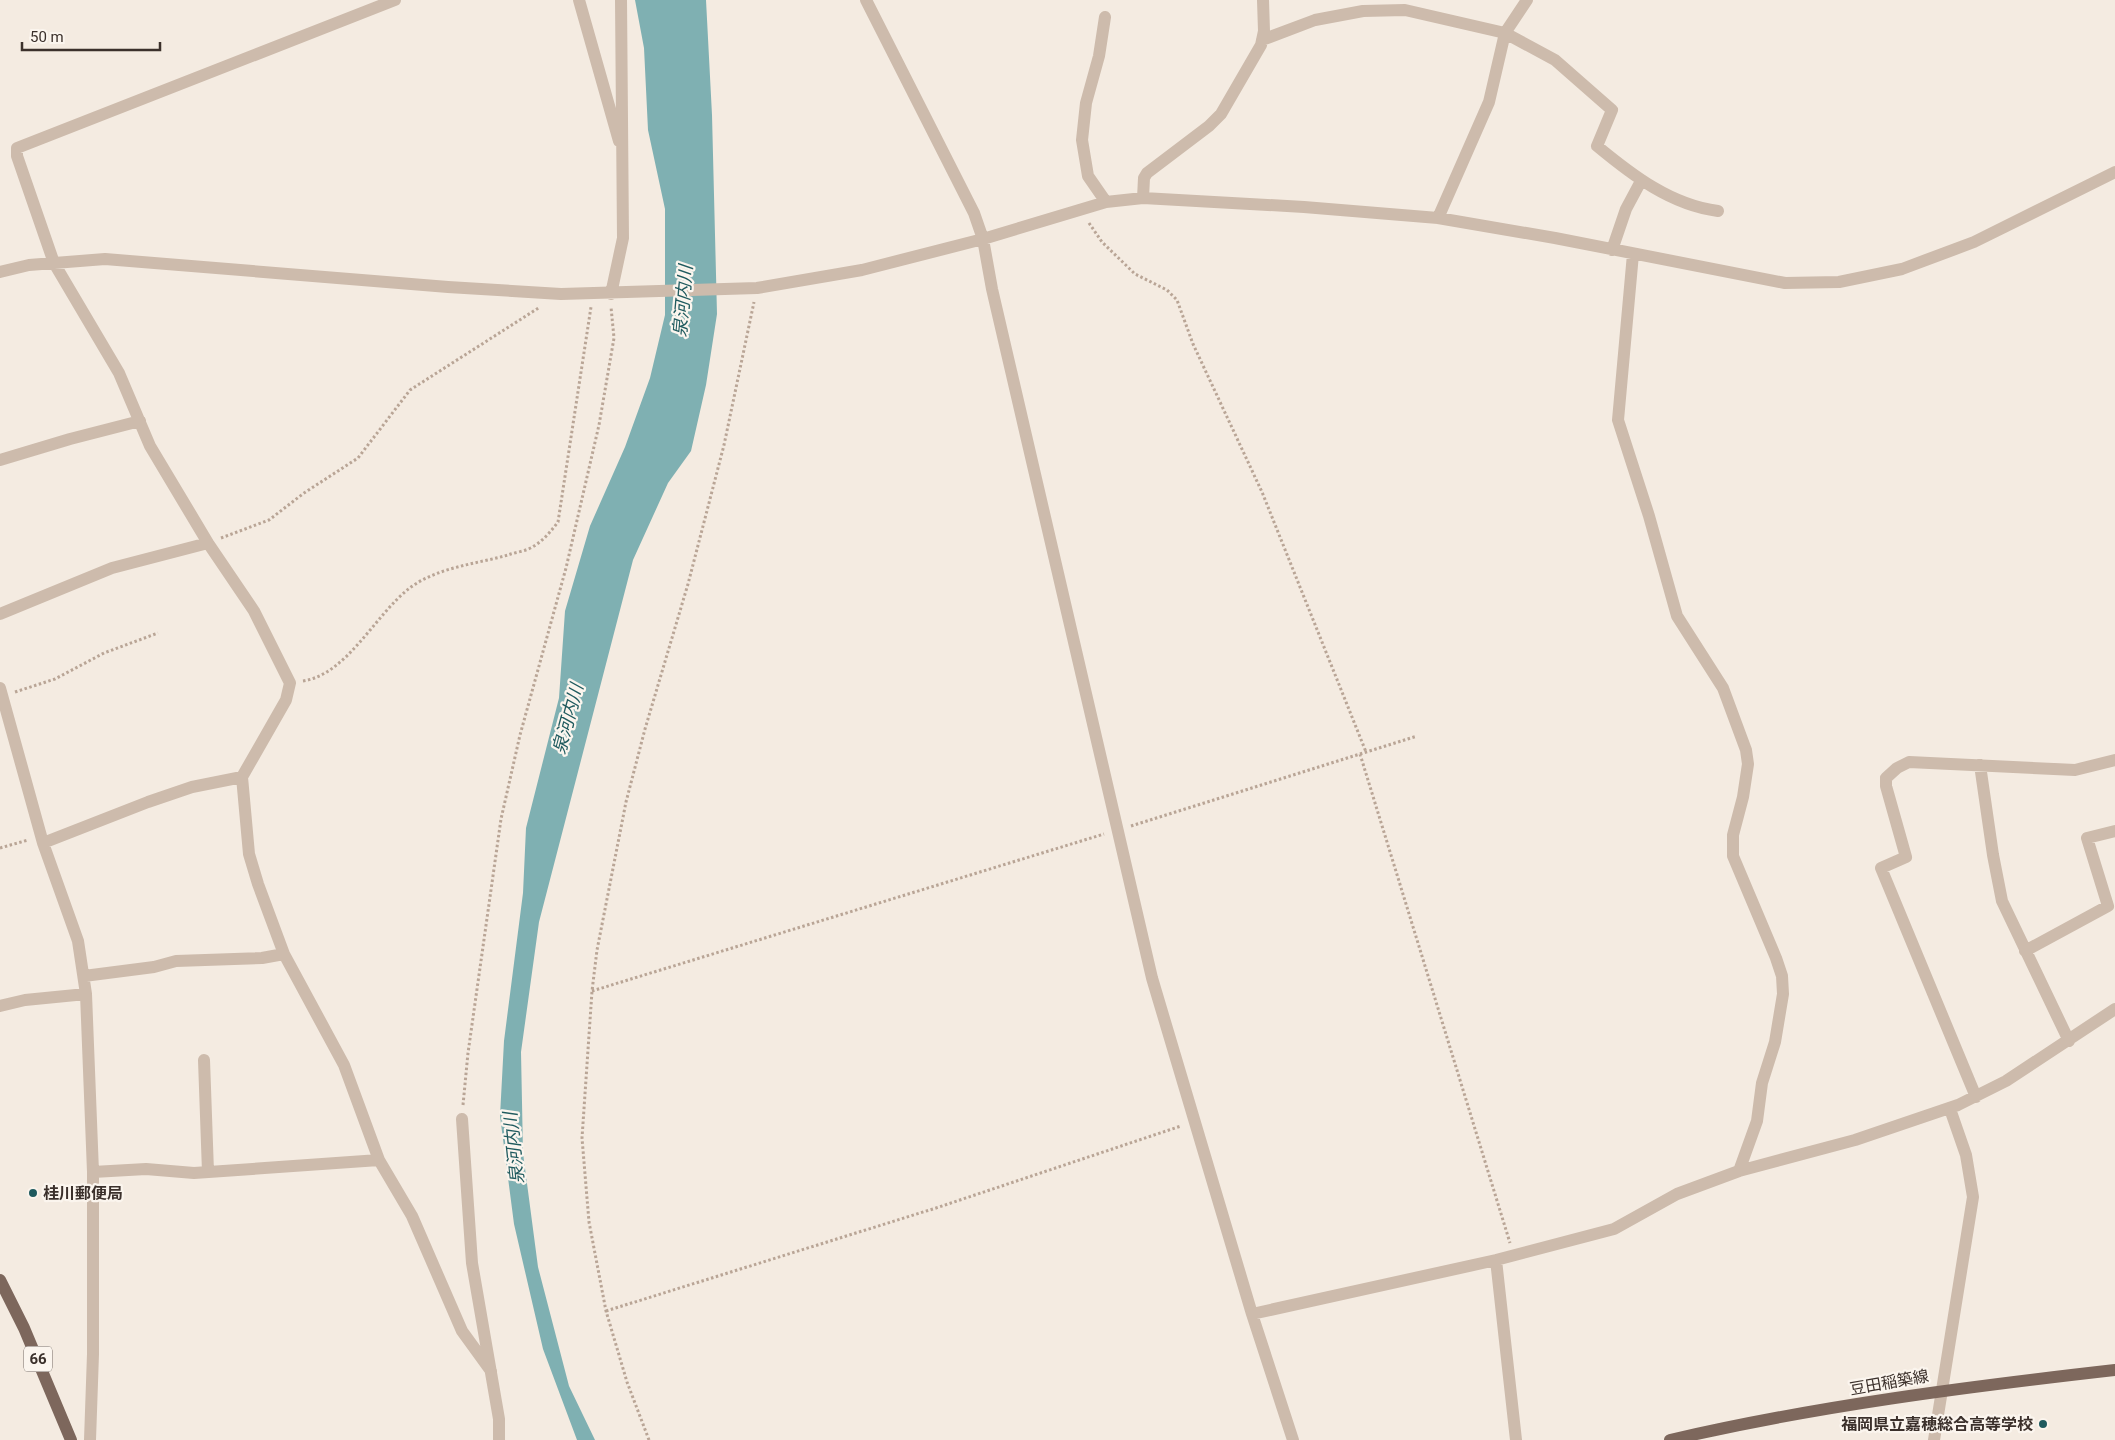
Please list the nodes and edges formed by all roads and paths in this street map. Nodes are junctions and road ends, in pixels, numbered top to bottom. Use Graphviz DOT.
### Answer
graph roads {
  1 [pos="395,0"];
  2 [pos="579,0"];
  3 [pos="621,0"];
  4 [pos="866,0"];
  5 [pos="1263,0"];
  6 [pos="1526,0"];
  7 [pos="1105,16"];
  8 [pos="1505,33"];
  9 [pos="1262,40"];
  10 [pos="623,155"];
  11 [pos="2115,172"];
  12 [pos="1641,181"];
  13 [pos="1143,198"];
  14 [pos="1106,202"];
  15 [pos="1080,209"];
  16 [pos="1718,211"];
  17 [pos="1438,218"];
  18 [pos="983,239"];
  19 [pos="1612,250"];
  20 [pos="1633,254"];
  21 [pos="54,263"];
  22 [pos="0,272"];
  23 [pos="752,288"];
  24 [pos="561,294"];
  25 [pos="593,294"];
  26 [pos="611,294"];
  27 [pos="140,422"];
  28 [pos="0,460"];
  29 [pos="208,544"];
  30 [pos="0,614"];
  31 [pos="158,633"];
  32 [pos="290,683"];
  33 [pos="1,692"];
  34 [pos="1417,736"];
  35 [pos="1366,752"];
  36 [pos="1360,754"];
  37 [pos="2115,760"];
  38 [pos="1980,764"];
  39 [pos="242,777"];
  40 [pos="1117,830"];
  41 [pos="2115,831"];
  42 [pos="42,840"];
  43 [pos="0,848"];
  44 [pos="2025,951"];
  45 [pos="284,954"];
  46 [pos="84,976"];
  47 [pos="592,991"];
  48 [pos="86,994"];
  49 [pos="0,1006"];
  50 [pos="2115,1009"];
  51 [pos="2069,1040"];
  52 [pos="204,1060"];
  53 [pos="1976,1097"];
  54 [pos="1950,1108"];
  55 [pos="462,1119"];
  56 [pos="1194,1121"];
  57 [pos="378,1160"];
  58 [pos="1739,1171"];
  59 [pos="93,1172"];
  60 [pos="208,1172"];
  61 [pos="1514,1255"];
  62 [pos="1496,1260"];
  63 [pos="0,1280"];
  64 [pos="606,1311"];
  65 [pos="1252,1314"];
  66 [pos="2115,1370"];
  67 [pos="491,1371"];
  68 [pos="1943,1389"];
  69 [pos="71,1440"];
  70 [pos="90,1440"];
  71 [pos="499,1440"];
  72 [pos="649,1440"];
  73 [pos="1293,1440"];
  74 [pos="1516,1440"];
  75 [pos="1670,1440"];
  76 [pos="1934,1440"];
  1 -- 21 [label="street"];
  2 -- 10 [label="street"];
  3 -- 10 [label="street"];
  4 -- 18 [label="street"];
  5 -- 9 [label="street"];
  6 -- 8 [label="street"];
  7 -- 14 [label="street"];
  8 -- 9 [label="street"];
  8 -- 12 [label="street"];
  8 -- 17 [label="street"];
  9 -- 13 [label="street"];
  10 -- 26 [label="street"];
  11 -- 20 [label="street"];
  12 -- 16 [label="street"];
  12 -- 19 [label="street"];
  13 -- 14 [label="street"];
  13 -- 17 [label="street"];
  14 -- 15 [label="street"];
  15 -- 18 [label="street"];
  15 -- 35 [label="path"];
  17 -- 19 [label="street"];
  18 -- 23 [label="street"];
  18 -- 40 [label="street"];
  19 -- 20 [label="street"];
  20 -- 58 [label="street"];
  21 -- 22 [label="street"];
  21 -- 24 [label="street"];
  21 -- 27 [label="street"];
  23 -- 26 [label="street"];
  23 -- 47 [label="path"];
  24 -- 25 [label="street"];
  24 -- 29 [label="path"];
  25 -- 26 [label="street"];
  25 -- 32 [label="path"];
  26 -- 55 [label="path"];
  27 -- 28 [label="street"];
  27 -- 29 [label="street"];
  29 -- 30 [label="street"];
  29 -- 32 [label="street"];
  31 -- 33 [label="path"];
  32 -- 39 [label="street"];
  33 -- 42 [label="street"];
  34 -- 35 [label="path"];
  35 -- 36 [label="path"];
  36 -- 40 [label="path"];
  36 -- 61 [label="path"];
  37 -- 38 [label="street"];
  38 -- 44 [label="street"];
  38 -- 53 [label="street"];
  39 -- 42 [label="street"];
  39 -- 45 [label="street"];
  40 -- 47 [label="path"];
  40 -- 56 [label="street"];
  41 -- 44 [label="street"];
  42 -- 43 [label="path"];
  42 -- 46 [label="street"];
  44 -- 51 [label="street"];
  45 -- 46 [label="street"];
  45 -- 57 [label="street"];
  46 -- 48 [label="street"];
  47 -- 64 [label="path"];
  48 -- 49 [label="street"];
  48 -- 59 [label="street"];
  50 -- 51 [label="street"];
  51 -- 53 [label="street"];
  52 -- 60 [label="street"];
  53 -- 54 [label="street"];
  54 -- 58 [label="street"];
  54 -- 68 [label="street"];
  55 -- 67 [label="street"];
  56 -- 64 [label="path"];
  56 -- 65 [label="street"];
  57 -- 60 [label="street"];
  57 -- 67 [label="street"];
  58 -- 61 [label="street"];
  59 -- 60 [label="street"];
  59 -- 70 [label="street"];
  61 -- 62 [label="street"];
  62 -- 65 [label="street"];
  62 -- 74 [label="street"];
  63 -- 69 [label="main road, 66"];
  64 -- 72 [label="path"];
  65 -- 73 [label="street"];
  66 -- 68 [label="main road, 豆田稲築線"];
  67 -- 71 [label="street"];
  68 -- 75 [label="main road, 豆田稲築線"];
  68 -- 76 [label="street"];
}
